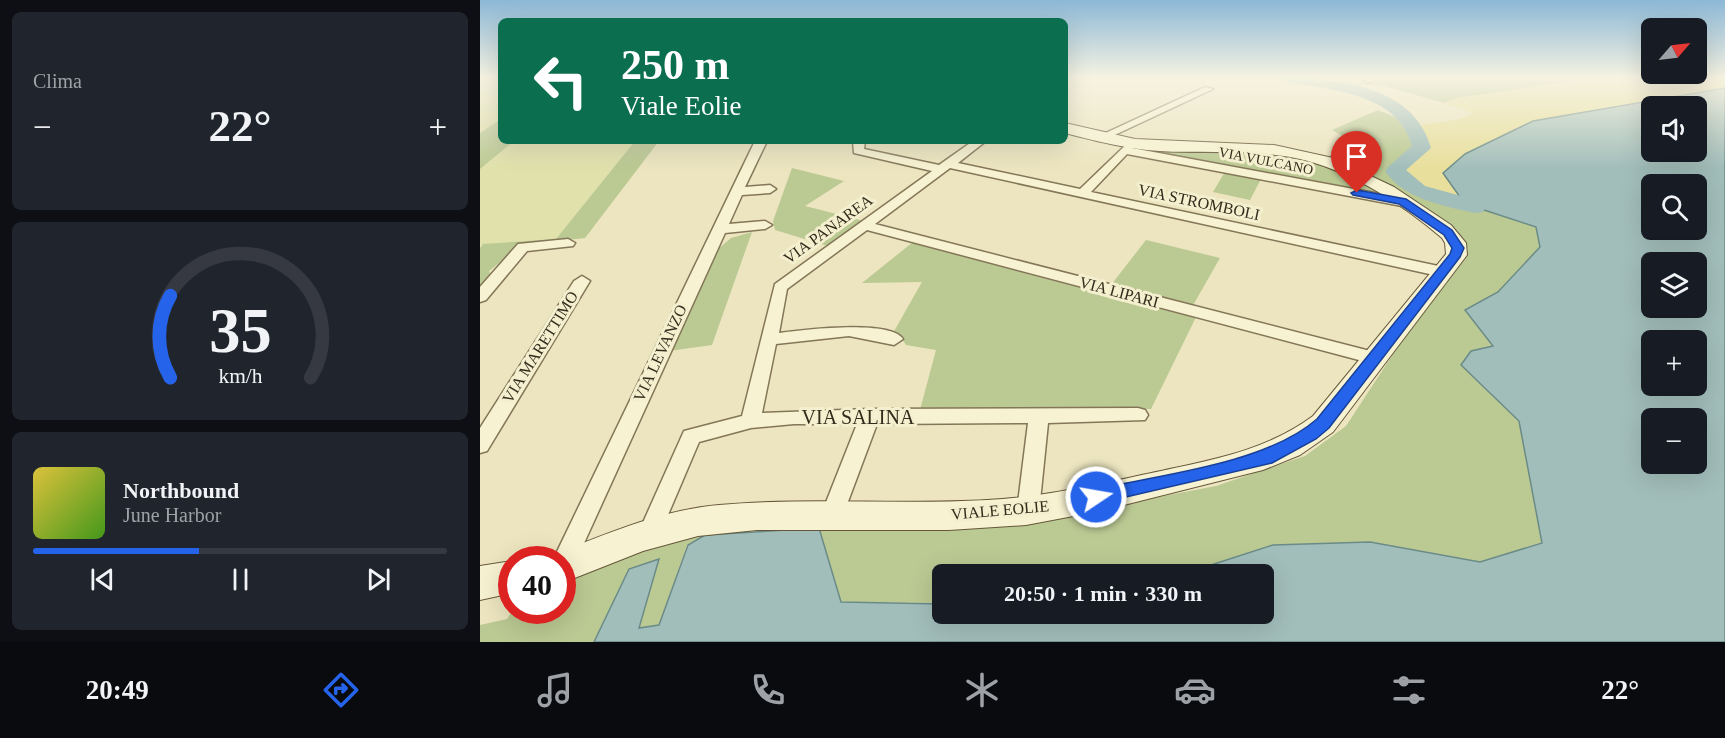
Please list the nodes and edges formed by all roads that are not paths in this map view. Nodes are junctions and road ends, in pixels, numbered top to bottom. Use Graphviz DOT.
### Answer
graph roads {
  1 [pos="1177,108"];
  2 [pos="1068,129"];
  3 [pos="1120,143"];
  4 [pos="759,144"];
  5 [pos="859,144"];
  6 [pos="976,144"];
  7 [pos="944,167"];
  8 [pos="770,189"];
  9 [pos="737,192"];
  10 [pos="1083,194"];
  11 [pos="765,225"];
  12 [pos="864,225"];
  13 [pos="721,229"];
  14 [pos="568,243"];
  15 [pos="1443,272"];
  16 [pos="582,280"];
  17 [pos="480,297"];
  18 [pos="769,339"];
  19 [pos="894,339"];
  20 [pos="1374,358"];
  21 [pos="1138,415"];
  22 [pos="870,416"];
  23 [pos="1039,416"];
  24 [pos="751,421"];
  25 [pos="480,445"];
  26 [pos="1028,511"];
  27 [pos="832,515"];
  28 [pos="648,537"];
  29 [pos="571,546"];
  30 [pos="576,561"];
  31 [pos="498,580"];
  32 [pos="480,583"];
  1 -- 3 [label="street"];
  2 -- 3 [label="street, VIALE EOLIE"];
  3 -- 10 [label="street"];
  3 -- 15 [label="street, VIALE EOLIE"];
  4 -- 9 [label="street, VIA LEVANZO"];
  5 -- 7 [label="street, VIA STROMBOLI"];
  6 -- 7 [label="street, VIA PANAREA"];
  7 -- 10 [label="street, VIA STROMBOLI"];
  7 -- 12 [label="street, VIA PANAREA"];
  8 -- 9 [label="street"];
  9 -- 13 [label="street, VIA LEVANZO"];
  10 -- 15 [label="street, VIA STROMBOLI"];
  11 -- 13 [label="street"];
  12 -- 18 [label="street, VIA PANAREA"];
  12 -- 20 [label="street, VIA LIPARI"];
  13 -- 29 [label="street, VIA LEVANZO"];
  14 -- 17 [label="street"];
  15 -- 20 [label="street, VIALE EOLIE"];
  16 -- 25 [label="street, VIA MARETTIMO"];
  18 -- 19 [label="street"];
  18 -- 24 [label="street, VIA PANAREA"];
  20 -- 26 [label="street, VIALE EOLIE"];
  21 -- 23 [label="street, VIA SALINA"];
  22 -- 23 [label="street, VIA SALINA"];
  22 -- 24 [label="street, VIA SALINA"];
  22 -- 27 [label="street"];
  23 -- 26 [label="street"];
  24 -- 28 [label="street, VIA SALINA"];
  26 -- 27 [label="street, VIALE EOLIE"];
  27 -- 28 [label="street, VIALE EOLIE"];
  28 -- 30 [label="street, VIALE EOLIE"];
  31 -- 32 [label="street"];
}
